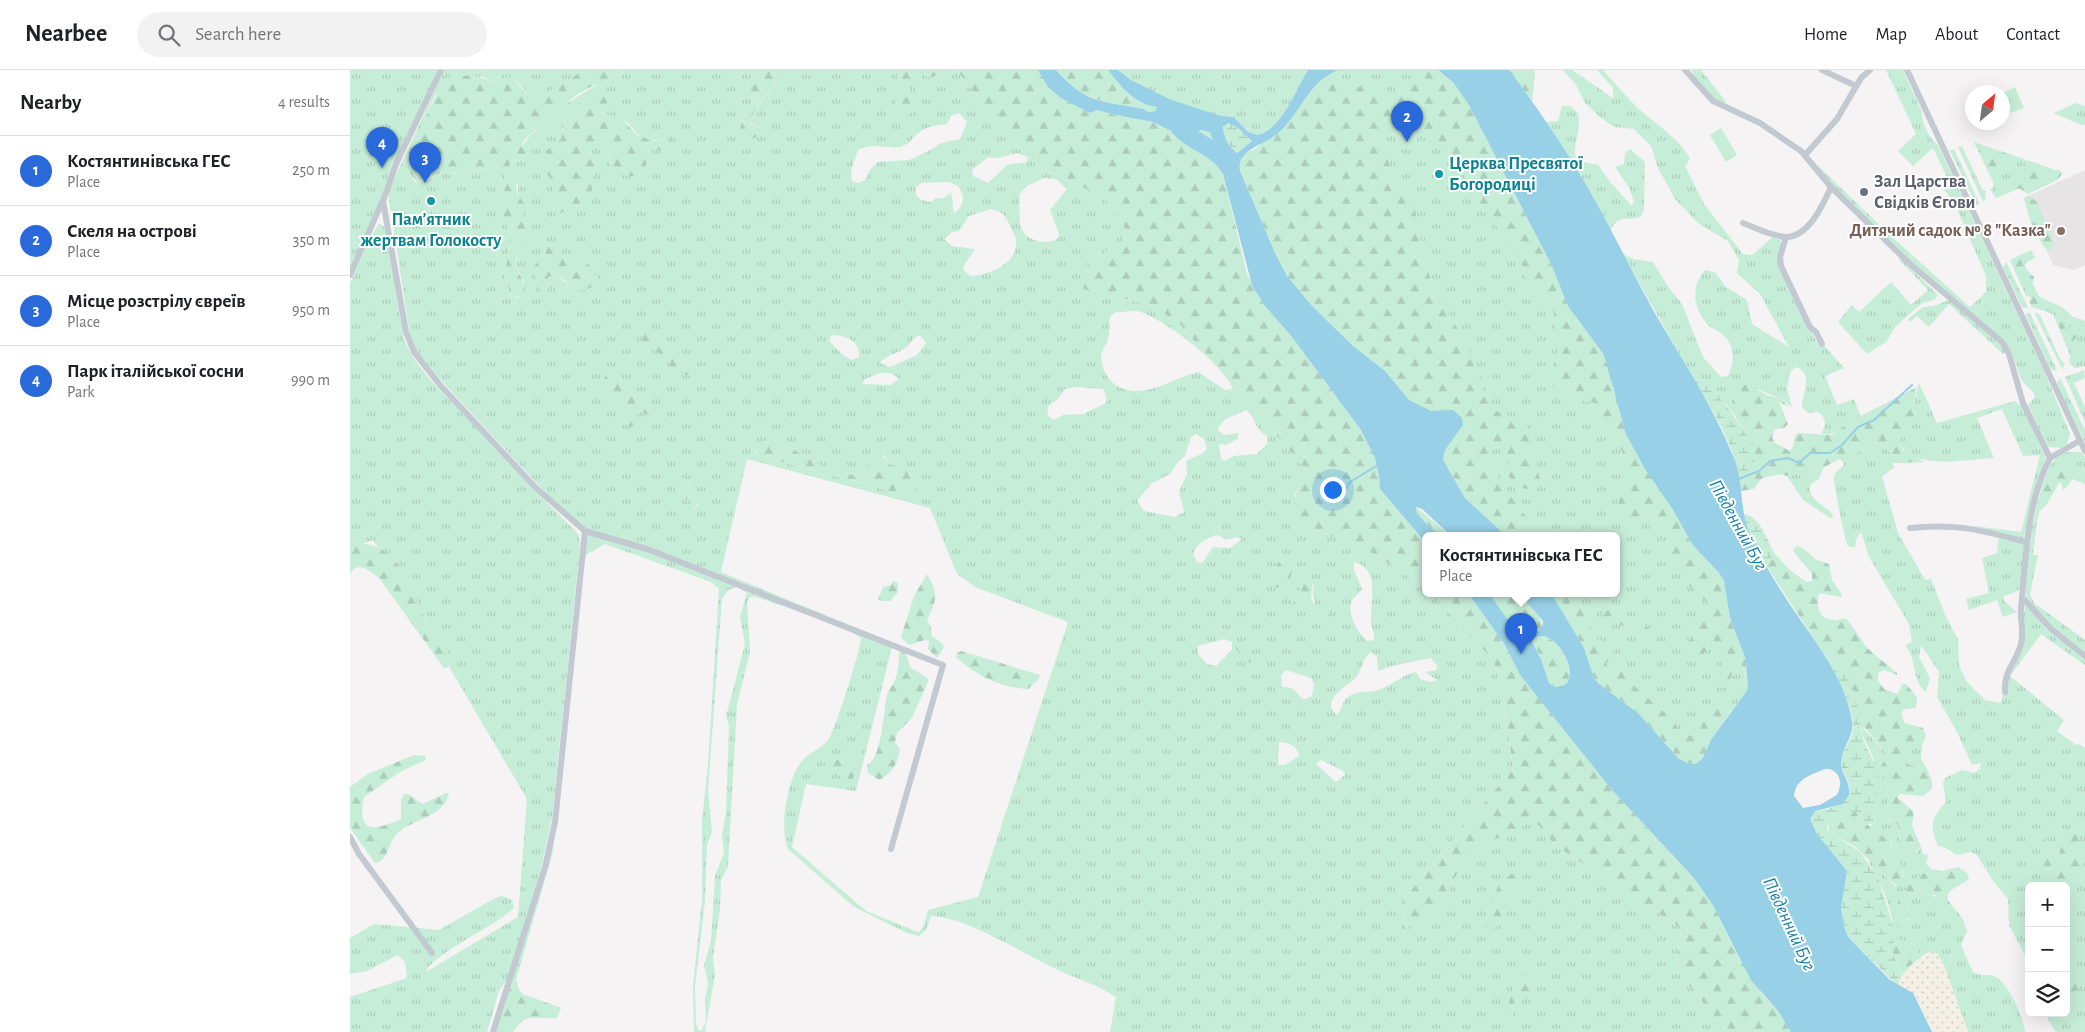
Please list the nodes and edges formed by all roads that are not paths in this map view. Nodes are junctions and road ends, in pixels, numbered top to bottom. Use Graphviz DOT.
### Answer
graph roads {
  1 [pos="441,70"];
  2 [pos="1685,70"];
  3 [pos="1822,70"];
  4 [pos="1870,70"];
  5 [pos="1907,70"];
  6 [pos="1856,86"];
  7 [pos="1805,155"];
  8 [pos="1832,188"];
  9 [pos="383,201"];
  10 [pos="1743,223"];
  11 [pos="1786,237"];
  12 [pos="350,275"];
  13 [pos="1822,344"];
  14 [pos="2079,441"];
  15 [pos="2085,451"];
  16 [pos="2050,458"];
  17 [pos="1910,528"];
  18 [pos="585,532"];
  19 [pos="2026,542"];
  20 [pos="2023,598"];
  21 [pos="2085,656"];
  22 [pos="2005,692"];
  23 [pos="350,837"];
  24 [pos="891,849"];
  25 [pos="432,953"];
  26 [pos="493,1032"];
  1 -- 9 [label="street"];
  2 -- 7 [label="street"];
  3 -- 6 [label="street"];
  4 -- 6 [label="street"];
  5 -- 14 [label="street"];
  6 -- 7 [label="street"];
  7 -- 8 [label="street"];
  8 -- 11 [label="street"];
  8 -- 16 [label="street"];
  9 -- 12 [label="street"];
  9 -- 18 [label="street"];
  10 -- 11 [label="street"];
  11 -- 13 [label="street"];
  14 -- 15 [label="street"];
  14 -- 16 [label="street"];
  16 -- 19 [label="street"];
  17 -- 19 [label="street"];
  18 -- 24 [label="street"];
  18 -- 26 [label="street"];
  19 -- 20 [label="street"];
  20 -- 21 [label="street"];
  20 -- 22 [label="street"];
  23 -- 25 [label="street"];
}
